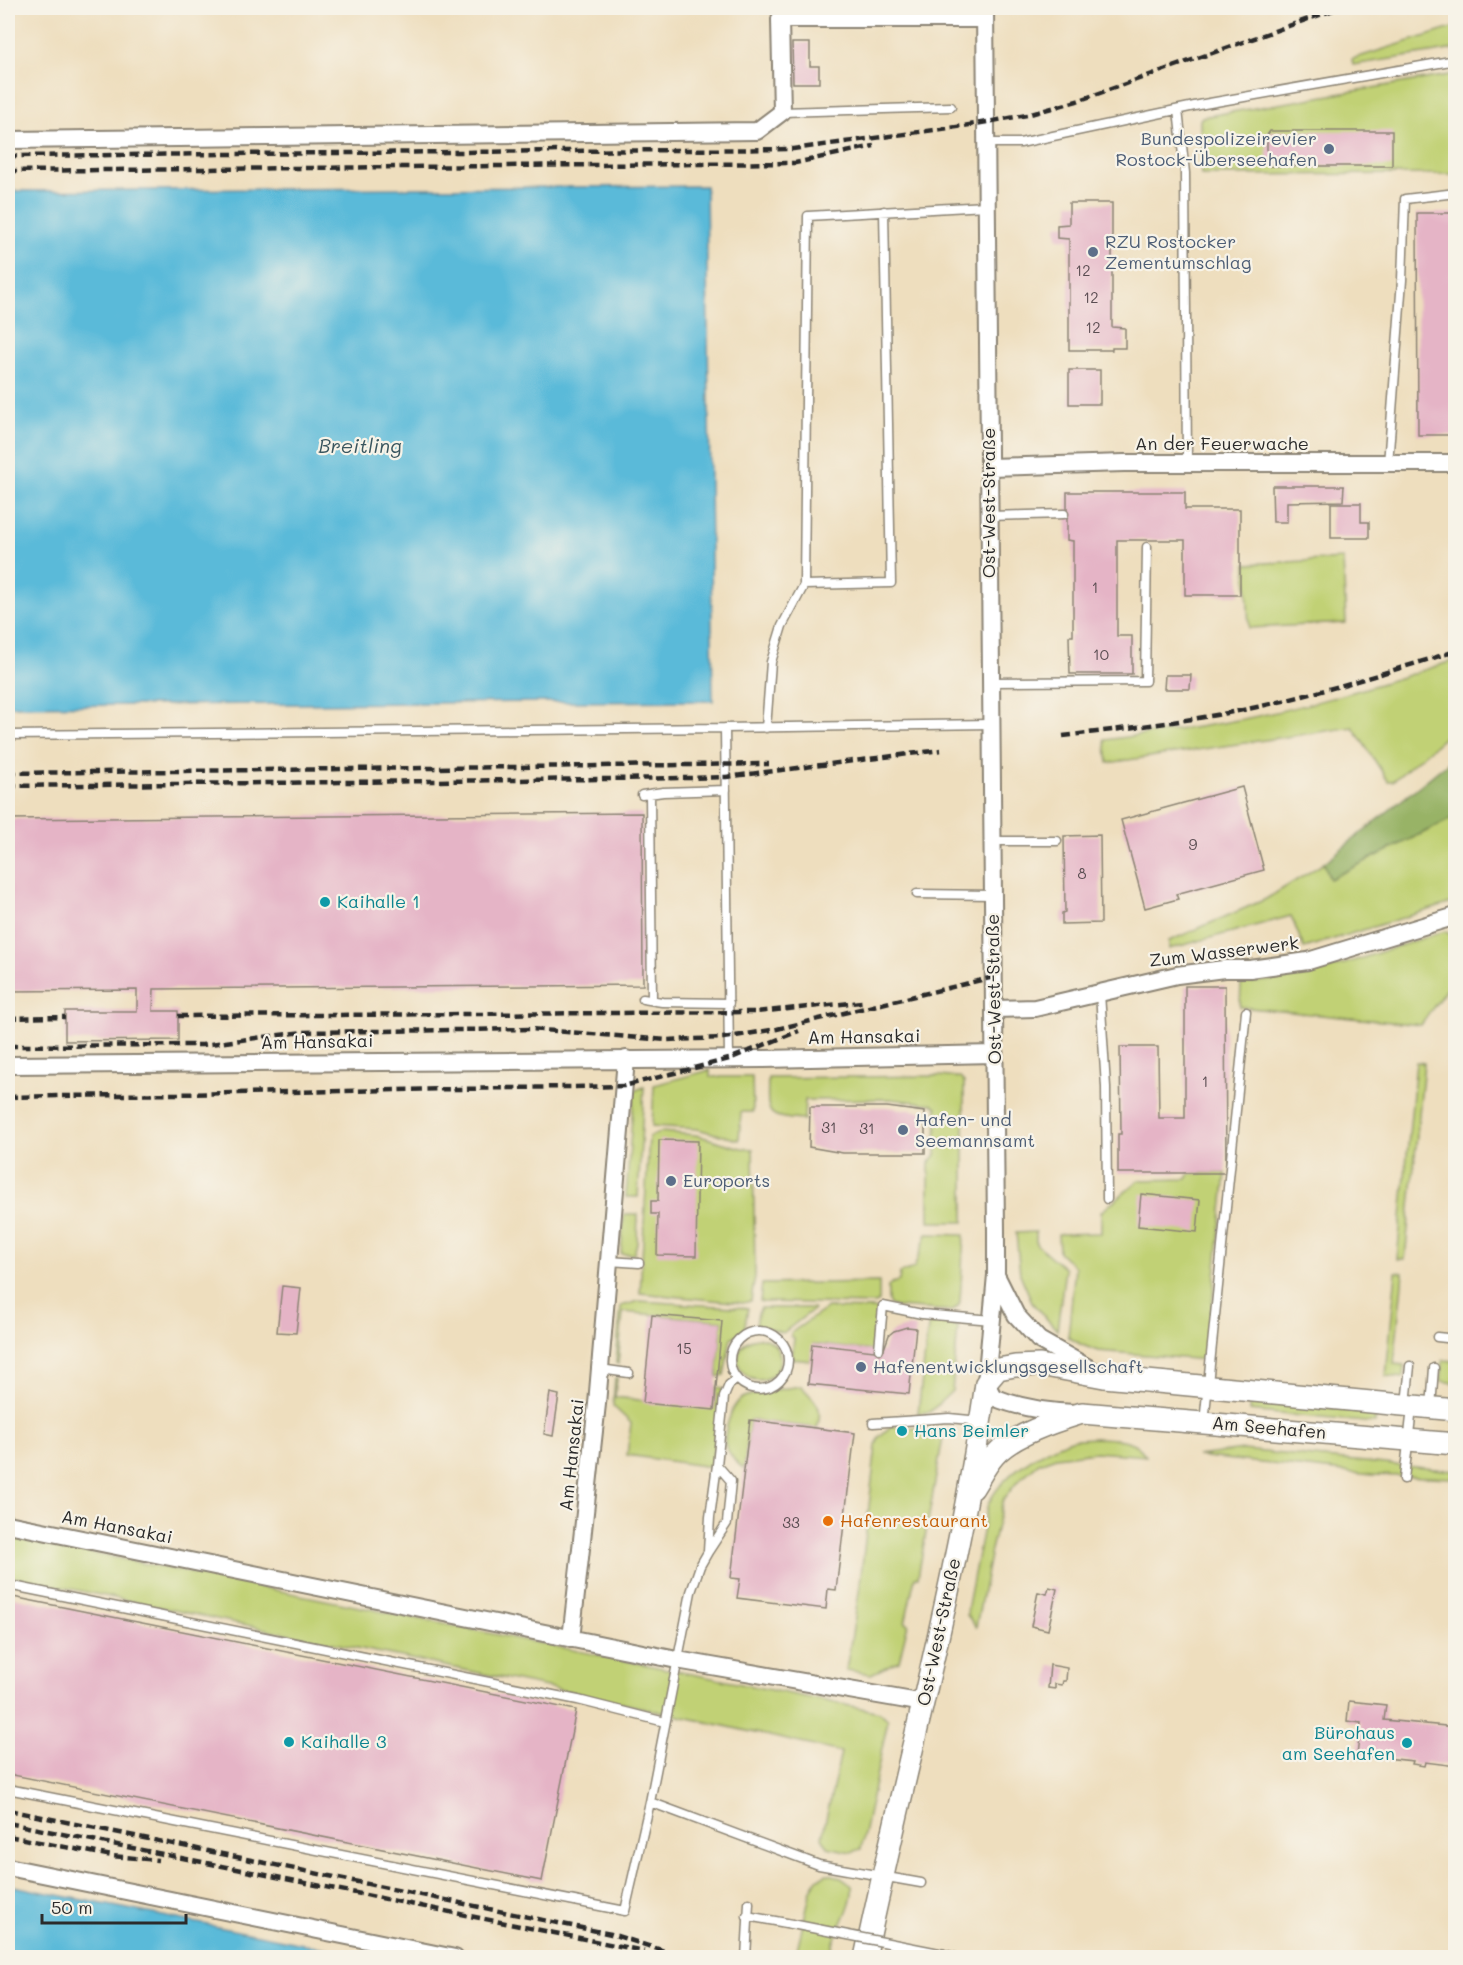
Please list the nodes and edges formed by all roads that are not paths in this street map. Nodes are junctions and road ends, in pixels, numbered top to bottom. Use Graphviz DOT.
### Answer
graph roads {
  1 [pos="985,13"];
  2 [pos="780,14"];
  3 [pos="1455,60"];
  4 [pos="951,106"];
  5 [pos="1179,110"];
  6 [pos="782,112"];
  7 [pos="8,140"];
  8 [pos="987,143"];
  9 [pos="1455,193"];
  10 [pos="986,206"];
  11 [pos="884,211"];
  12 [pos="1187,464"];
  13 [pos="1388,464"];
  14 [pos="1455,464"];
  15 [pos="989,466"];
  16 [pos="1064,514"];
  17 [pos="989,516"];
  18 [pos="1147,547"];
  19 [pos="804,585"];
  20 [pos="991,682"];
  21 [pos="991,724"];
  22 [pos="725,728"];
  23 [pos="766,728"];
  24 [pos="8,735"];
  25 [pos="726,790"];
  26 [pos="992,841"];
  27 [pos="1057,841"];
  28 [pos="917,894"];
  29 [pos="993,895"];
  30 [pos="1453,921"];
  31 [pos="1100,993"];
  32 [pos="729,1003"];
  33 [pos="994,1009"];
  34 [pos="1246,1012"];
  35 [pos="994,1054"];
  36 [pos="626,1059"];
  37 [pos="729,1059"];
  38 [pos="8,1065"];
  39 [pos="1107,1199"];
  40 [pos="609,1261"];
  41 [pos="639,1263"];
  42 [pos="996,1275"];
  43 [pos="992,1320"];
  44 [pos="1437,1337"];
  45 [pos="1455,1339"];
  46 [pos="879,1349"];
  47 [pos="1410,1366"];
  48 [pos="1434,1368"];
  49 [pos="600,1369"];
  50 [pos="629,1373"];
  51 [pos="1104,1377"];
  52 [pos="737,1379"];
  53 [pos="986,1383"];
  54 [pos="1208,1387"];
  55 [pos="1416,1406"];
  56 [pos="1455,1410"];
  57 [pos="1082,1413"];
  58 [pos="980,1421"];
  59 [pos="873,1423"];
  60 [pos="1204,1423"];
  61 [pos="1409,1439"];
  62 [pos="1455,1444"];
  63 [pos="717,1465"];
  64 [pos="1404,1479"];
  65 [pos="968,1496"];
  66 [pos="8,1524"];
  67 [pos="708,1552"];
  68 [pos="8,1585"];
  69 [pos="571,1639"];
  70 [pos="677,1660"];
  71 [pos="924,1703"];
  72 [pos="665,1722"];
  73 [pos="8,1789"];
  74 [pos="650,1802"];
  75 [pos="8,1867"];
  76 [pos="882,1877"];
  77 [pos="921,1883"];
  78 [pos="749,1903"];
  79 [pos="747,1916"];
  80 [pos="455,1958"];
  81 [pos="746,1958"];
  82 [pos="865,1958"];
  83 [pos="958,1958"];
  1 -- 2 [label="street"];
  1 -- 8 [label="street, Ost-West-Straße"];
  2 -- 6 [label="street"];
  3 -- 5 [label="lane"];
  4 -- 6 [label="lane"];
  5 -- 8 [label="lane"];
  5 -- 12 [label="lane"];
  6 -- 7 [label="street"];
  8 -- 10 [label="street, Ost-West-Straße"];
  9 -- 13 [label="lane"];
  10 -- 11 [label="lane"];
  10 -- 15 [label="street, Ost-West-Straße"];
  11 -- 19 [label="lane"];
  11 -- 19 [label="lane"];
  12 -- 13 [label="street, An der Feuerwache"];
  12 -- 15 [label="street, An der Feuerwache"];
  13 -- 14 [label="street, An der Feuerwache"];
  15 -- 17 [label="street, Ost-West-Straße"];
  16 -- 17 [label="lane"];
  17 -- 20 [label="street, Ost-West-Straße"];
  18 -- 20 [label="lane"];
  19 -- 23 [label="lane"];
  20 -- 21 [label="street, Ost-West-Straße"];
  21 -- 23 [label="lane"];
  21 -- 26 [label="street, Ost-West-Straße"];
  22 -- 23 [label="lane"];
  22 -- 24 [label="lane"];
  22 -- 25 [label="lane"];
  25 -- 32 [label="lane"];
  25 -- 32 [label="lane"];
  26 -- 27 [label="lane"];
  26 -- 29 [label="street, Ost-West-Straße"];
  28 -- 29 [label="lane"];
  29 -- 33 [label="street, Ost-West-Straße"];
  30 -- 31 [label="street, Zum Wasserwerk"];
  31 -- 33 [label="street, Zum Wasserwerk"];
  31 -- 39 [label="lane"];
  32 -- 37 [label="lane"];
  33 -- 35 [label="street, Ost-West-Straße"];
  34 -- 54 [label="lane"];
  35 -- 37 [label="street, Am Hansakai"];
  35 -- 42 [label="street, Ost-West-Straße"];
  36 -- 37 [label="street, Am Hansakai"];
  36 -- 38 [label="street, Am Hansakai"];
  36 -- 40 [label="street, Am Hansakai"];
  40 -- 41 [label="lane"];
  40 -- 49 [label="street, Am Hansakai"];
  42 -- 43 [label="street, Ost-West-Straße"];
  42 -- 51 [label="street, Am Seehafen"];
  43 -- 46 [label="lane"];
  43 -- 53 [label="street, Ost-West-Straße"];
  44 -- 45 [label="lane"];
  47 -- 55 [label="lane"];
  48 -- 55 [label="lane"];
  49 -- 50 [label="lane"];
  49 -- 69 [label="street, Am Hansakai"];
  51 -- 53 [label="street, Am Seehafen"];
  51 -- 54 [label="street, Am Seehafen"];
  52 -- 52 [label="lane"];
  52 -- 63 [label="lane"];
  53 -- 57 [label="street, Am Seehafen"];
  53 -- 58 [label="street, Ost-West-Straße"];
  54 -- 55 [label="street, Am Seehafen"];
  54 -- 60 [label="lane"];
  55 -- 56 [label="street, Am Seehafen"];
  55 -- 61 [label="lane"];
  57 -- 60 [label="street, Am Seehafen"];
  57 -- 65 [label="street, Am Seehafen"];
  58 -- 59 [label="lane"];
  58 -- 65 [label="street, Ost-West-Straße"];
  60 -- 61 [label="street, Am Seehafen"];
  61 -- 62 [label="street, Am Seehafen"];
  61 -- 64 [label="lane"];
  63 -- 67 [label="lane"];
  63 -- 67 [label="lane"];
  65 -- 71 [label="street, Ost-West-Straße"];
  66 -- 69 [label="street, Am Hansakai"];
  67 -- 70 [label="lane"];
  68 -- 72 [label="lane"];
  69 -- 70 [label="street, Am Hansakai"];
  70 -- 71 [label="street, Am Hansakai"];
  70 -- 72 [label="lane"];
  71 -- 76 [label="street, Ost-West-Straße"];
  72 -- 74 [label="lane"];
  73 -- 74 [label="lane"];
  74 -- 76 [label="lane"];
  75 -- 80 [label="street"];
  76 -- 77 [label="lane"];
  76 -- 82 [label="street, Ost-West-Straße"];
  78 -- 79 [label="lane"];
  79 -- 81 [label="lane"];
  79 -- 83 [label="lane, bridge"];
}
